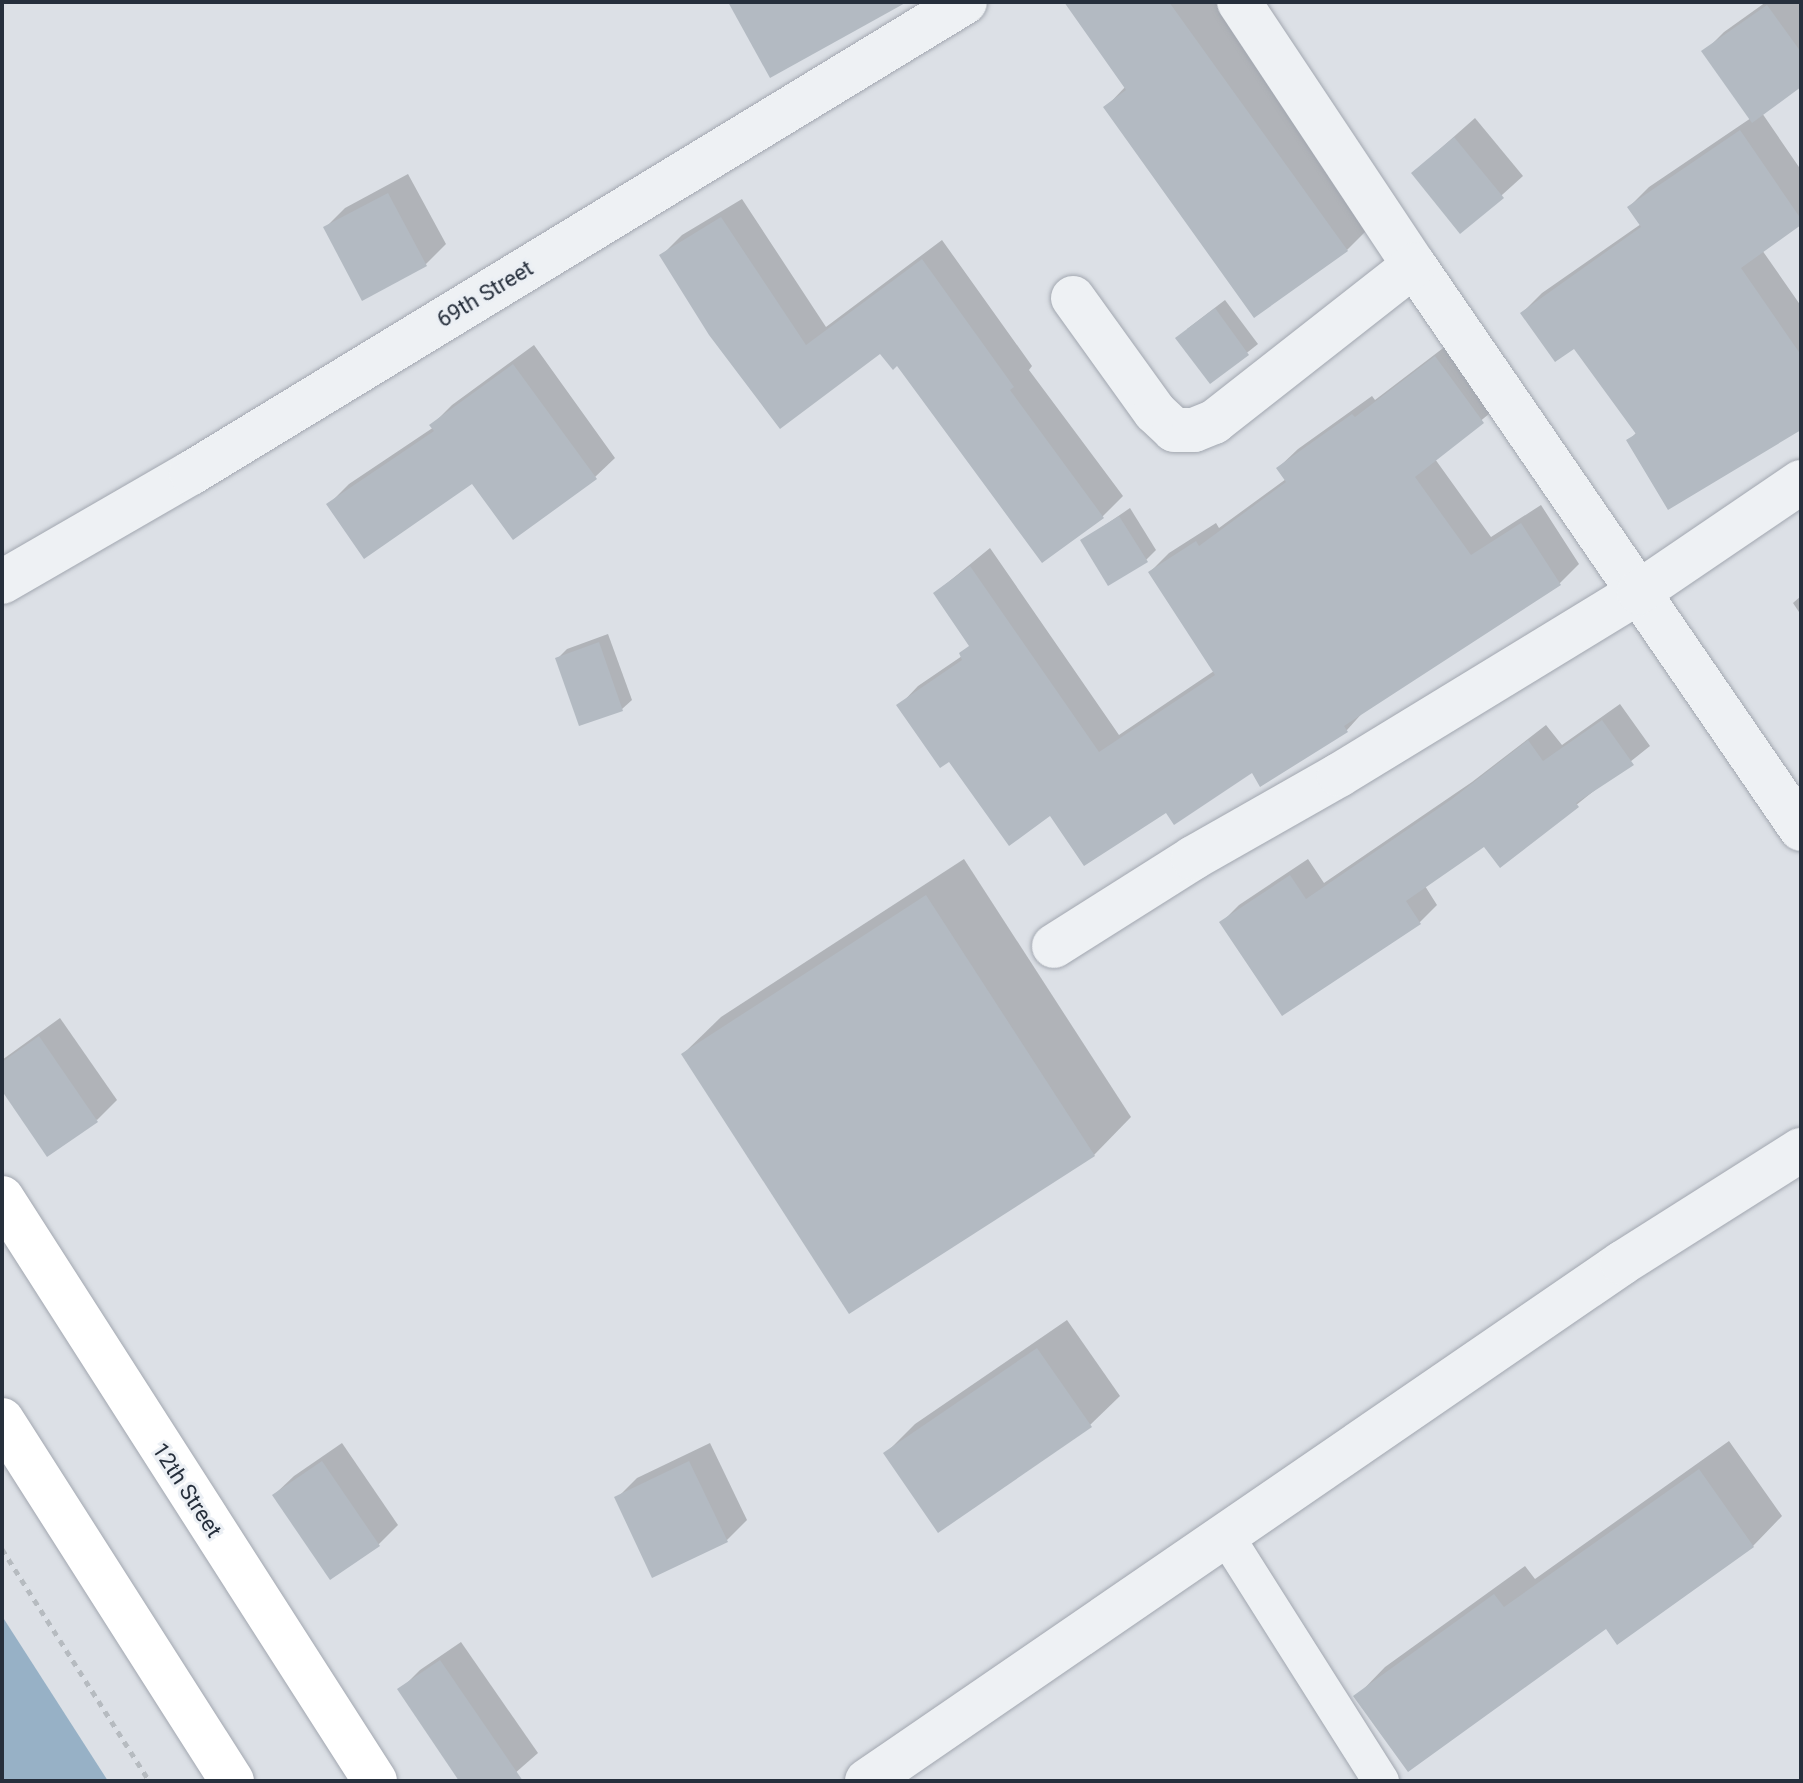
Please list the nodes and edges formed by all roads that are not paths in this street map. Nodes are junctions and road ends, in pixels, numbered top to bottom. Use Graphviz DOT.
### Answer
graph roads {
  1 [pos="965,2"];
  2 [pos="1239,2"];
  3 [pos="1414,265"];
  4 [pos="1073,298"];
  5 [pos="1801,482"];
  6 [pos="2,582"];
  7 [pos="1639,592"];
  8 [pos="1801,829"];
  9 [pos="1054,946"];
  10 [pos="1801,1150"];
  11 [pos="2,1198"];
  12 [pos="2,1420"];
  13 [pos="1226,1536"];
  14 [pos="884,1770"];
  15 [pos="232,1781"];
  16 [pos="375,1781"];
  17 [pos="1381,1781"];
  1 -- 6 [label="street, 69th Street"];
  2 -- 3 [label="street"];
  3 -- 4 [label="street"];
  3 -- 7 [label="street"];
  5 -- 7 [label="street"];
  7 -- 8 [label="street"];
  7 -- 9 [label="street"];
  10 -- 13 [label="street"];
  11 -- 16 [label="main road, 12th Street"];
  12 -- 15 [label="main road"];
  13 -- 14 [label="street"];
  13 -- 17 [label="lane"];
}
